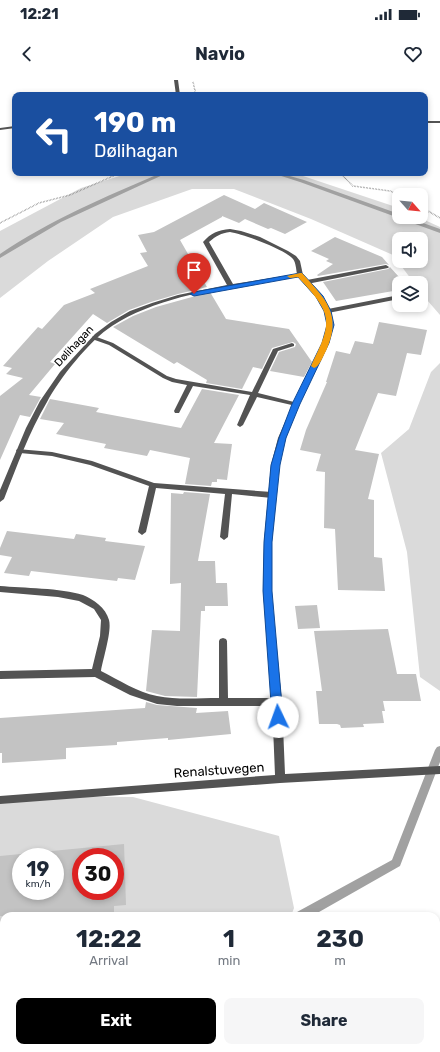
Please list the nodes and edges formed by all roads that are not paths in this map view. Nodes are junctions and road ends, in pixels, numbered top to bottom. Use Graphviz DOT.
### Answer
graph roads {
  1 [pos="176,80"];
  2 [pos="178,92"];
  3 [pos="428,122"];
  4 [pos="440,122"];
  5 [pos="12,127"];
  6 [pos="0,129"];
  7 [pos="386,267"];
  8 [pos="300,275"];
  9 [pos="308,282"];
  10 [pos="231,286"];
  11 [pos="392,298"];
  12 [pos="328,311"];
  13 [pos="94,338"];
  14 [pos="292,345"];
  15 [pos="191,383"];
  16 [pos="254,394"];
  17 [pos="296,404"];
  18 [pos="177,411"];
  19 [pos="240,425"];
  20 [pos="20,451"];
  21 [pos="152,485"];
  22 [pos="229,491"];
  23 [pos="272,495"];
  24 [pos="0,499"];
  25 [pos="142,532"];
  26 [pos="224,537"];
  27 [pos="0,590"];
  28 [pos="223,641"];
  29 [pos="96,673"];
  30 [pos="0,675"];
  31 [pos="224,702"];
  32 [pos="277,702"];
  33 [pos="440,770"];
  34 [pos="280,779"];
  35 [pos="0,800"];
  1 -- 2 [label="street"];
  3 -- 4 [label="street"];
  5 -- 6 [label="street"];
  7 -- 9 [label="street"];
  8 -- 9 [label="street"];
  8 -- 10 [label="street, Dølihagan"];
  8 -- 10 [label="street"];
  9 -- 12 [label="street"];
  10 -- 13 [label="street, Dølihagan"];
  11 -- 12 [label="street"];
  12 -- 17 [label="street"];
  13 -- 15 [label="street"];
  13 -- 20 [label="street, Dølihagan"];
  14 -- 16 [label="street"];
  15 -- 16 [label="street"];
  15 -- 18 [label="street"];
  16 -- 17 [label="street"];
  16 -- 19 [label="street"];
  17 -- 23 [label="street"];
  20 -- 21 [label="street"];
  20 -- 24 [label="street, Dølihagan"];
  21 -- 22 [label="street"];
  21 -- 25 [label="street"];
  22 -- 23 [label="street"];
  22 -- 26 [label="street"];
  23 -- 32 [label="street"];
  27 -- 29 [label="street"];
  28 -- 31 [label="street"];
  29 -- 30 [label="street"];
  29 -- 31 [label="street"];
  31 -- 32 [label="street"];
  32 -- 34 [label="street"];
  33 -- 34 [label="street, Renalstuvegen"];
  34 -- 35 [label="street, Renalstuvegen"];
}
